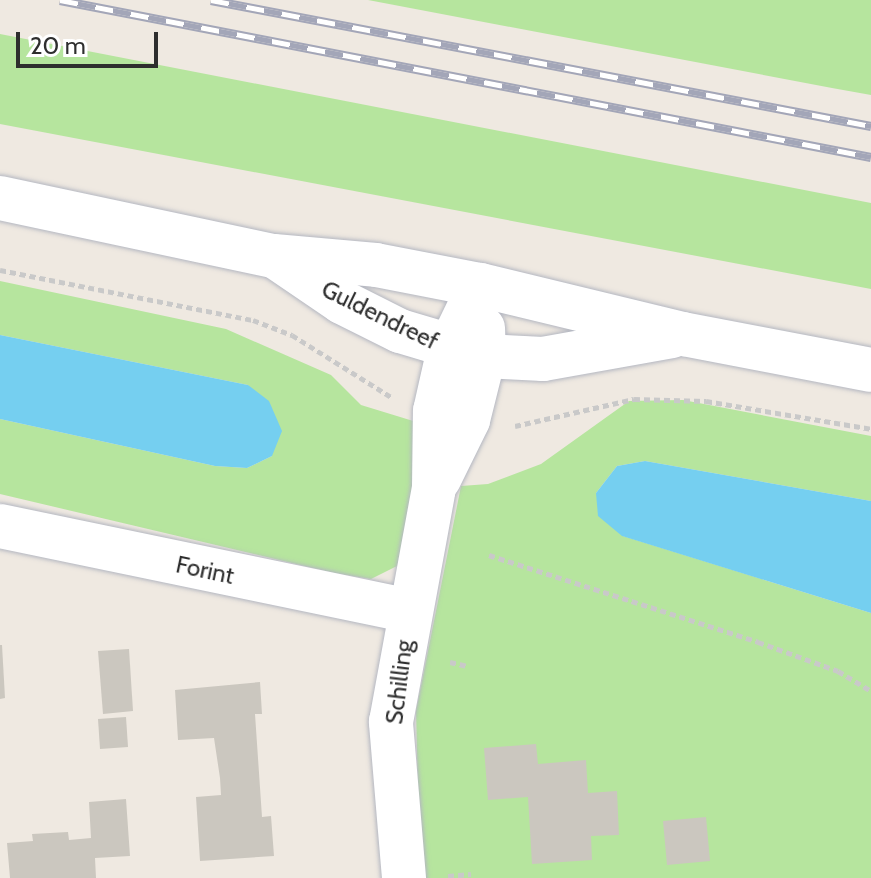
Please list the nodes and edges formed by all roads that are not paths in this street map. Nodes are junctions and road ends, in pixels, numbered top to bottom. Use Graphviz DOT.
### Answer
graph roads {
  1 [pos="0,198"];
  2 [pos="274,256"];
  3 [pos="480,285"];
  4 [pos="683,334"];
  5 [pos="467,353"];
  6 [pos="871,370"];
  7 [pos="0,526"];
  8 [pos="410,611"];
  9 [pos="404,878"];
  1 -- 2 [label="street, Guldendreef"];
  2 -- 3 [label="street, Guldendreef"];
  2 -- 5 [label="street, Guldendreef"];
  3 -- 4 [label="street, Guldendreef"];
  3 -- 5 [label="street, Schilling"];
  4 -- 5 [label="street, Guldendreef"];
  4 -- 6 [label="street, Guldendreef"];
  5 -- 8 [label="street, Schilling"];
  7 -- 8 [label="street, Forint"];
  8 -- 9 [label="street, Schilling"];
}
